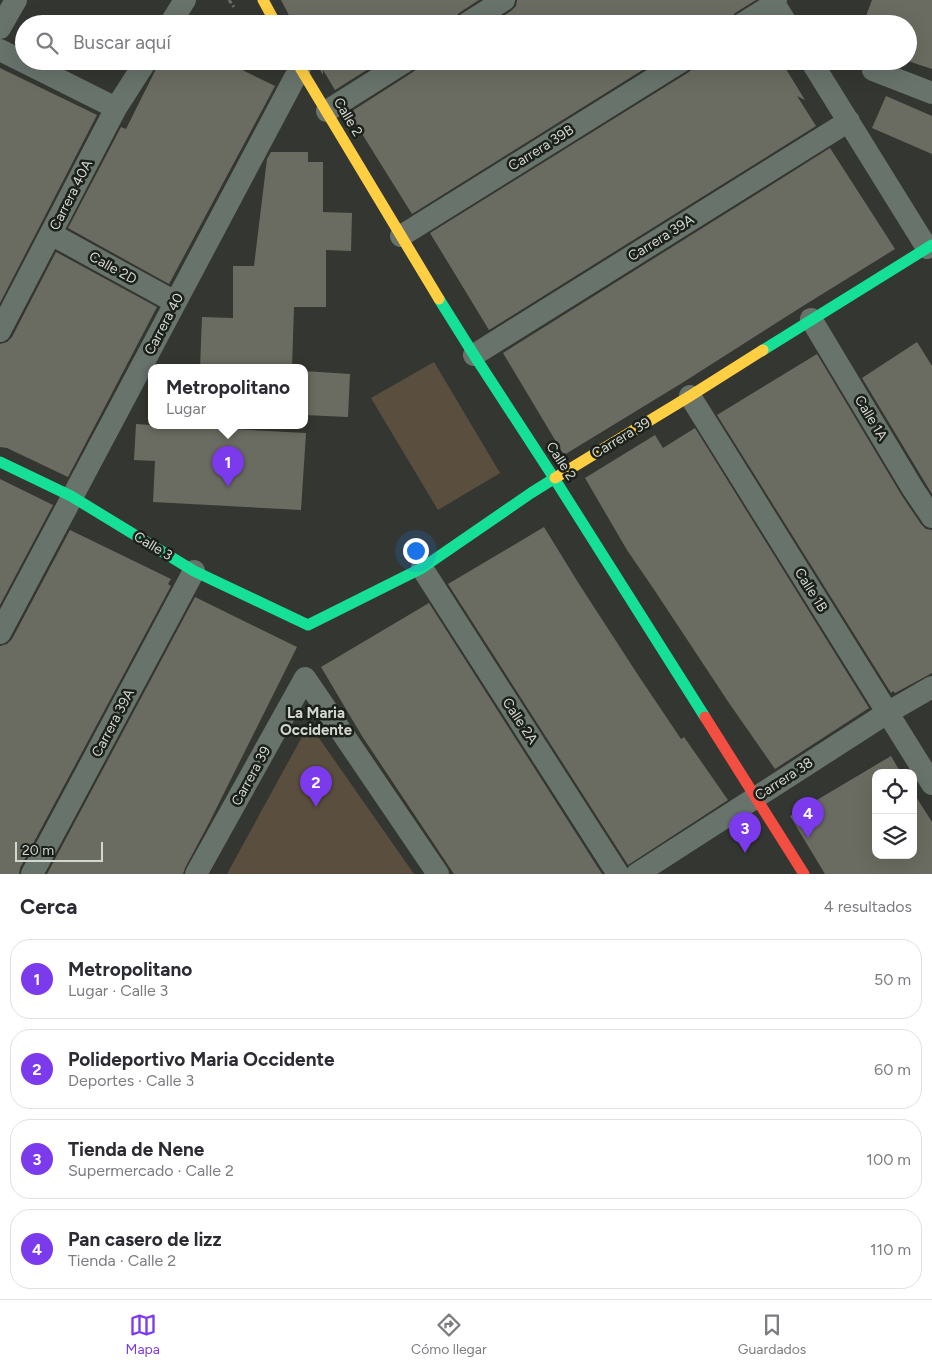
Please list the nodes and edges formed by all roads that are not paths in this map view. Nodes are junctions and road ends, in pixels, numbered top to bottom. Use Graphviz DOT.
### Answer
graph roads {
  1 [pos="16,0"];
  2 [pos="185,0"];
  3 [pos="263,0"];
  4 [pos="504,0"];
  5 [pos="774,1"];
  6 [pos="176,15"];
  7 [pos="271,15"];
  8 [pos="480,15"];
  9 [pos="755,15"];
  10 [pos="782,15"];
  11 [pos="0,28"];
  12 [pos="0,50"];
  13 [pos="15,58"];
  14 [pos="40,70"];
  15 [pos="140,70"];
  16 [pos="295,70"];
  17 [pos="301,70"];
  18 [pos="392,70"];
  19 [pos="668,70"];
  20 [pos="816,70"];
  21 [pos="873,70"];
  22 [pos="932,93"];
  23 [pos="116,108"];
  24 [pos="327,111"];
  25 [pos="849,121"];
  26 [pos="51,234"];
  27 [pos="401,236"];
  28 [pos="929,246"];
  29 [pos="175,302"];
  30 [pos="811,319"];
  31 [pos="0,331"];
  32 [pos="474,355"];
  33 [pos="690,396"];
  34 [pos="0,462"];
  35 [pos="554,478"];
  36 [pos="71,496"];
  37 [pos="932,517"];
  38 [pos="422,568"];
  39 [pos="194,571"];
  40 [pos="308,625"];
  41 [pos="0,633"];
  42 [pos="932,687"];
  43 [pos="887,713"];
  44 [pos="932,784"];
  45 [pos="756,797"];
  46 [pos="32,874"];
  47 [pos="196,874"];
  48 [pos="438,874"];
  49 [pos="618,874"];
  50 [pos="637,874"];
  51 [pos="804,874"];
  1 -- 11 [label="street"];
  2 -- 6 [label="street"];
  3 -- 7 [label="street"];
  4 -- 8 [label="street"];
  5 -- 9 [label="street"];
  5 -- 10 [label="street"];
  12 -- 13 [label="street"];
  14 -- 23 [label="street"];
  15 -- 23 [label="street, Carrera 40A"];
  16 -- 29 [label="street, Carrera 40"];
  17 -- 24 [label="street, Calle 2"];
  18 -- 24 [label="street"];
  19 -- 27 [label="street, Carrera 39B"];
  20 -- 25 [label="street"];
  21 -- 22 [label="street"];
  23 -- 26 [label="street, Carrera 40A"];
  24 -- 27 [label="street, Calle 2"];
  25 -- 28 [label="street"];
  25 -- 32 [label="street, Carrera 39A"];
  26 -- 29 [label="street, Calle 2D"];
  26 -- 31 [label="street, Carrera 40A"];
  27 -- 32 [label="street, Calle 2"];
  28 -- 30 [label="street, Carrera 39"];
  29 -- 36 [label="street, Carrera 40"];
  30 -- 33 [label="street, Carrera 39"];
  30 -- 37 [label="street, Calle 1A"];
  32 -- 35 [label="street, Calle 2"];
  33 -- 35 [label="street, Carrera 39"];
  33 -- 43 [label="street, Calle 1B"];
  34 -- 36 [label="street, Calle 3"];
  35 -- 38 [label="street, Carrera 39"];
  35 -- 45 [label="street, Calle 2"];
  36 -- 39 [label="street, Calle 3"];
  36 -- 41 [label="street, Carrera 40"];
  38 -- 40 [label="street, Carrera 39"];
  38 -- 49 [label="street, Calle 2A"];
  39 -- 40 [label="street, Calle 3"];
  39 -- 46 [label="street, Carrera 39A"];
  42 -- 43 [label="street, Carrera 38"];
  43 -- 44 [label="street, Calle 1B"];
  43 -- 45 [label="street, Carrera 38"];
  45 -- 50 [label="street, Carrera 38"];
  45 -- 51 [label="street, Calle 2"];
  47 -- 48 [label="street, Carrera 39"];
}
